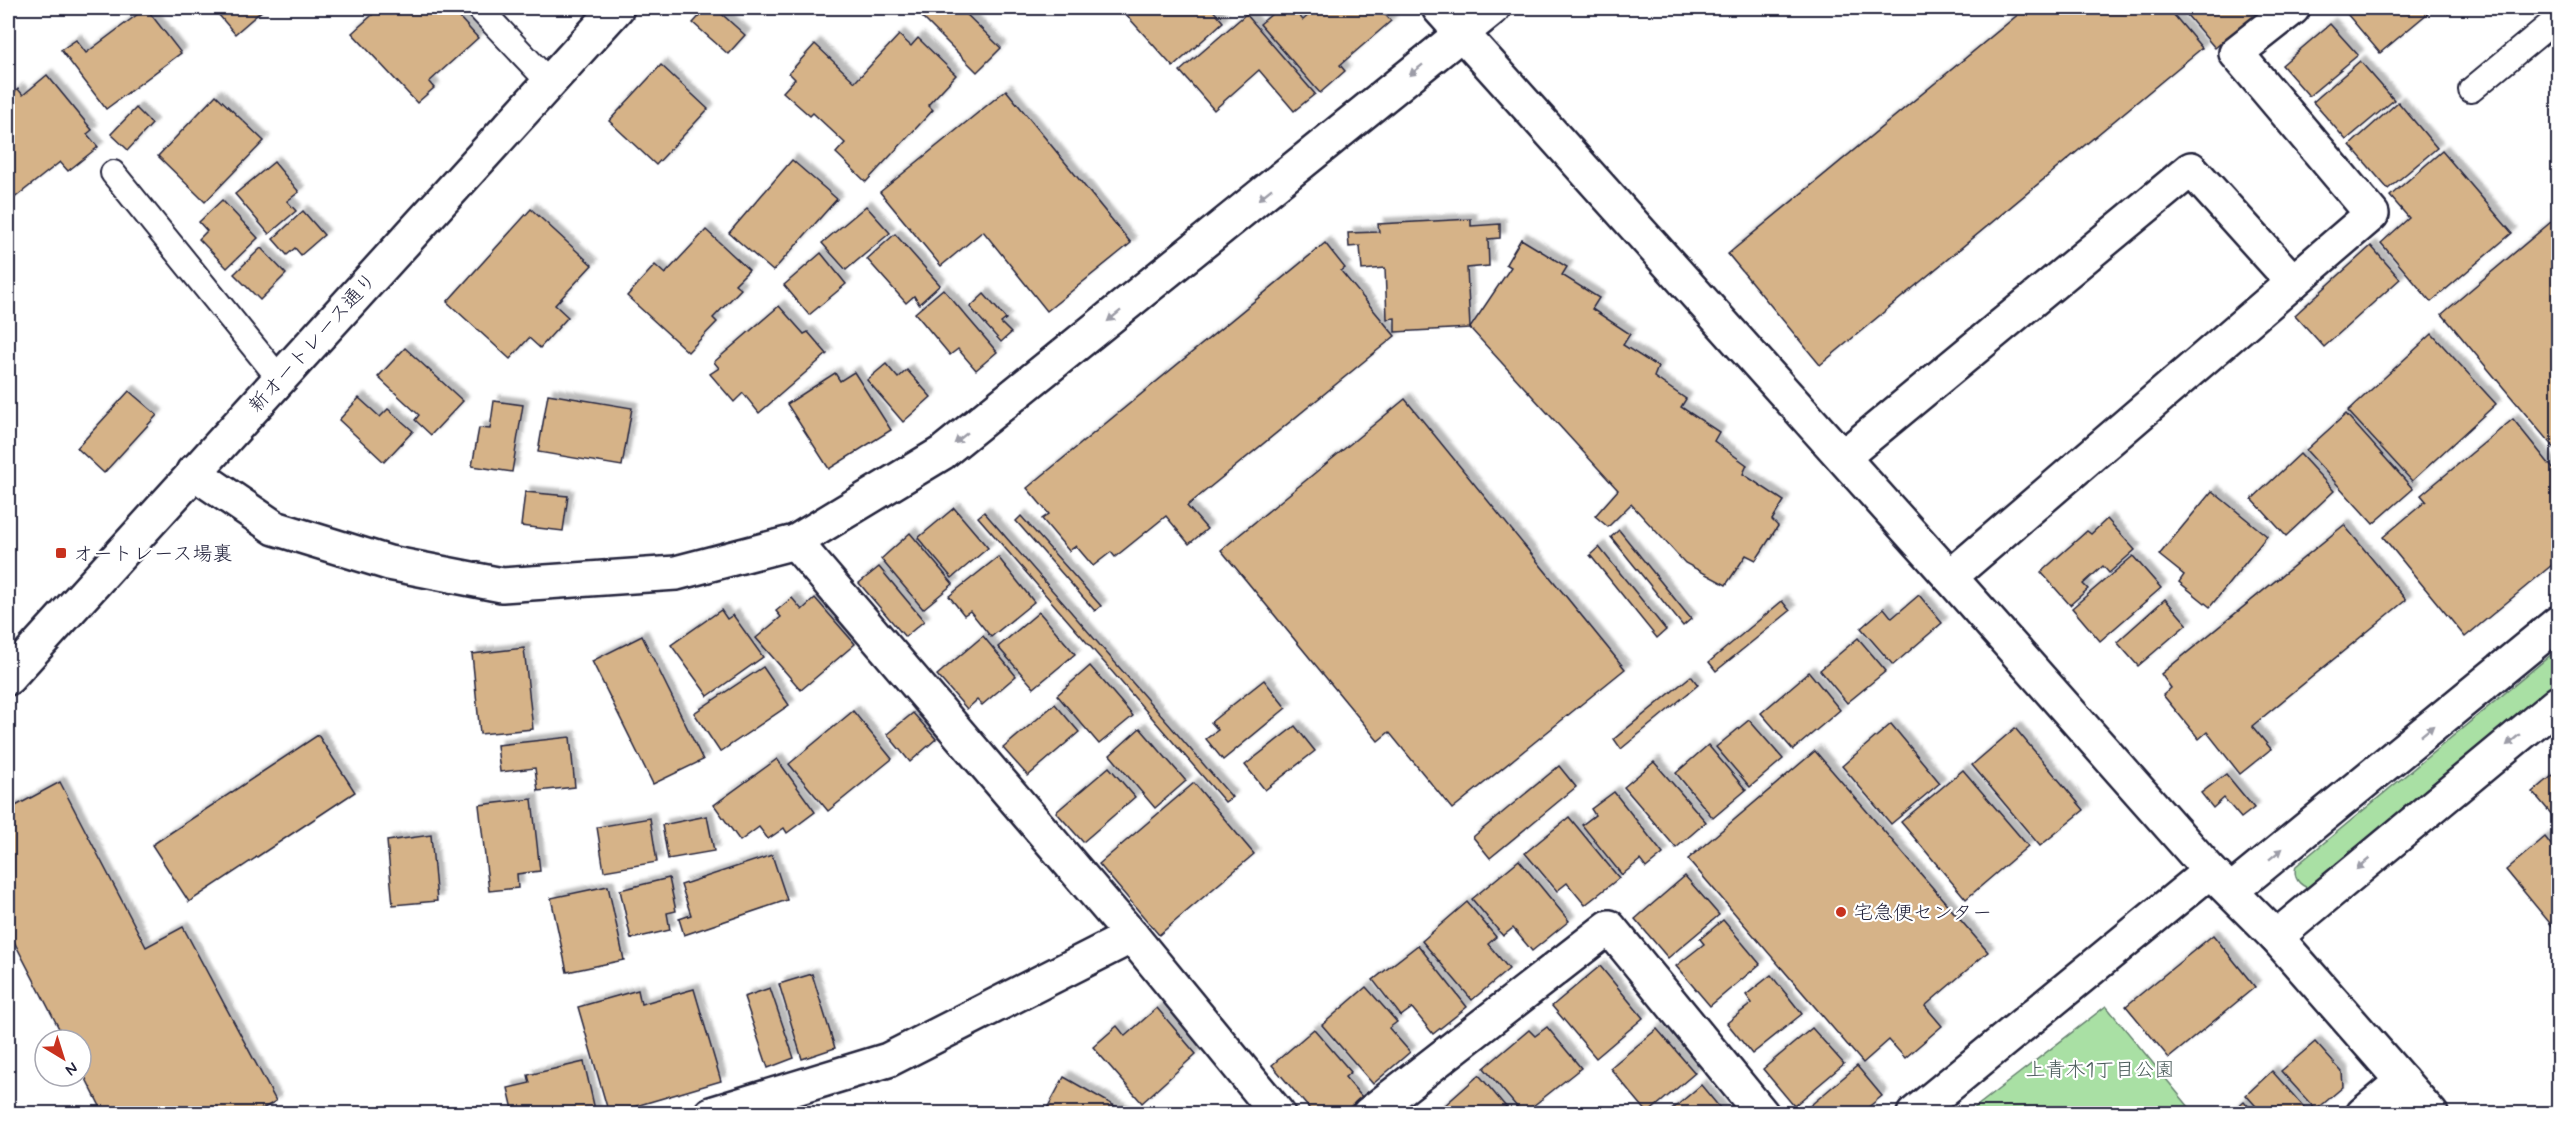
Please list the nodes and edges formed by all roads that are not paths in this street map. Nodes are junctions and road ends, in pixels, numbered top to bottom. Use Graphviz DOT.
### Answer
graph roads {
  1 [pos="479,8"];
  2 [pos="617,8"];
  3 [pos="1439,8"];
  4 [pos="1493,8"];
  5 [pos="2292,8"];
  6 [pos="2559,18"];
  7 [pos="1462,33"];
  8 [pos="549,82"];
  9 [pos="2471,90"];
  10 [pos="113,173"];
  11 [pos="2293,282"];
  12 [pos="279,378"];
  13 [pos="1843,458"];
  14 [pos="193,472"];
  15 [pos="795,542"];
  16 [pos="1950,577"];
  17 [pos="2559,623"];
  18 [pos="8,678"];
  19 [pos="2559,703"];
  20 [pos="2220,881"];
  21 [pos="1132,936"];
  22 [pos="2276,937"];
  23 [pos="2402,1081"];
  24 [pos="711,1113"];
  25 [pos="1278,1113"];
  26 [pos="1369,1113"];
  27 [pos="1762,1113"];
  28 [pos="1914,1113"];
  29 [pos="2363,1113"];
  30 [pos="2431,1113"];
  1 -- 8 [label="lane"];
  2 -- 8 [label="street, 新オートレース通り"];
  3 -- 7 [label="street"];
  4 -- 7 [label="street"];
  5 -- 11 [label="street"];
  6 -- 9 [label="lane"];
  7 -- 13 [label="street"];
  7 -- 15 [label="street, one-way"];
  8 -- 12 [label="street, 新オートレース通り"];
  10 -- 12 [label="lane"];
  11 -- 13 [label="street"];
  11 -- 16 [label="street"];
  12 -- 14 [label="street, 新オートレース通り"];
  13 -- 16 [label="street"];
  14 -- 15 [label="street"];
  14 -- 18 [label="street, 新オートレース通り"];
  15 -- 21 [label="street"];
  16 -- 20 [label="street"];
  20 -- 17 [label="street, one-way"];
  19 -- 22 [label="street, one-way"];
  20 -- 22 [label="street"];
  20 -- 28 [label="street"];
  21 -- 24 [label="street"];
  21 -- 25 [label="street"];
  22 -- 23 [label="street"];
  23 -- 29 [label="street"];
  23 -- 30 [label="street"];
  26 -- 27 [label="street"];
}
